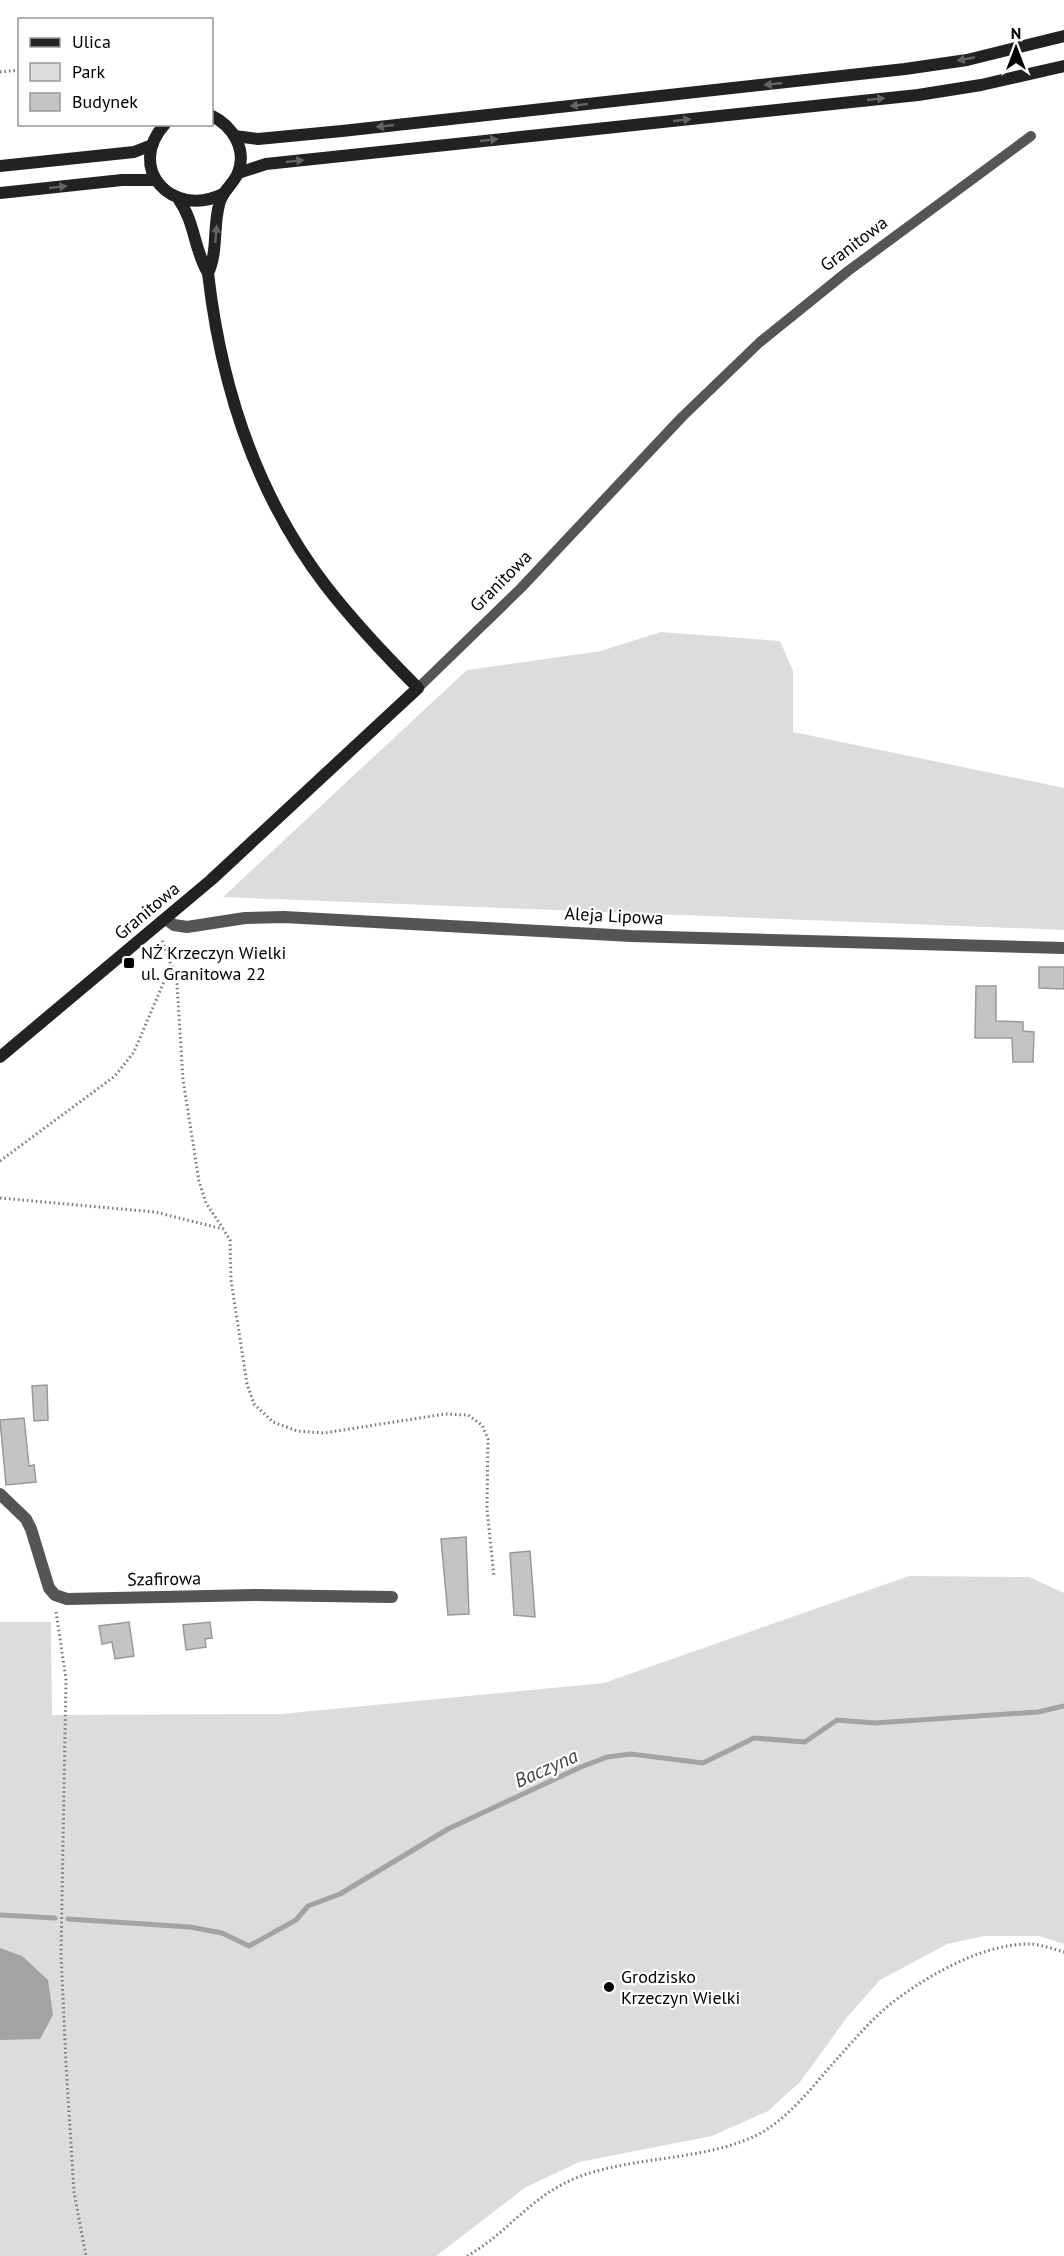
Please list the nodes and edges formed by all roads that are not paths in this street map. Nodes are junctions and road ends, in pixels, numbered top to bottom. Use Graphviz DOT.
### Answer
graph roads {
  1 [pos="1064,36"];
  2 [pos="1064,66"];
  3 [pos="213,117"];
  4 [pos="164,126"];
  5 [pos="235,136"];
  6 [pos="1031,136"];
  7 [pos="152,145"];
  8 [pos="0,166"];
  9 [pos="238,173"];
  10 [pos="156,180"];
  11 [pos="0,194"];
  12 [pos="223,194"];
  13 [pos="179,200"];
  14 [pos="208,273"];
  15 [pos="418,688"];
  16 [pos="161,923"];
  17 [pos="1064,948"];
  18 [pos="0,1057"];
  19 [pos="0,1494"];
  20 [pos="392,1597"];
  1 -- 5 [label="main road, one-way"];
  9 -- 2 [label="main road, one-way"];
  3 -- 5 [label="main road"];
  4 -- 7 [label="main road"];
  5 -- 9 [label="main road"];
  6 -- 15 [label="lane, Granitowa"];
  7 -- 8 [label="main road"];
  7 -- 10 [label="main road"];
  9 -- 12 [label="main road"];
  11 -- 10 [label="main road, one-way"];
  10 -- 13 [label="main road"];
  12 -- 13 [label="main road"];
  14 -- 12 [label="main road, one-way"];
  13 -- 14 [label="main road"];
  14 -- 15 [label="main road"];
  15 -- 16 [label="main road, Granitowa"];
  16 -- 17 [label="street, Aleja Lipowa"];
  16 -- 18 [label="main road, Granitowa"];
  19 -- 20 [label="street, Szafirowa"];
}
